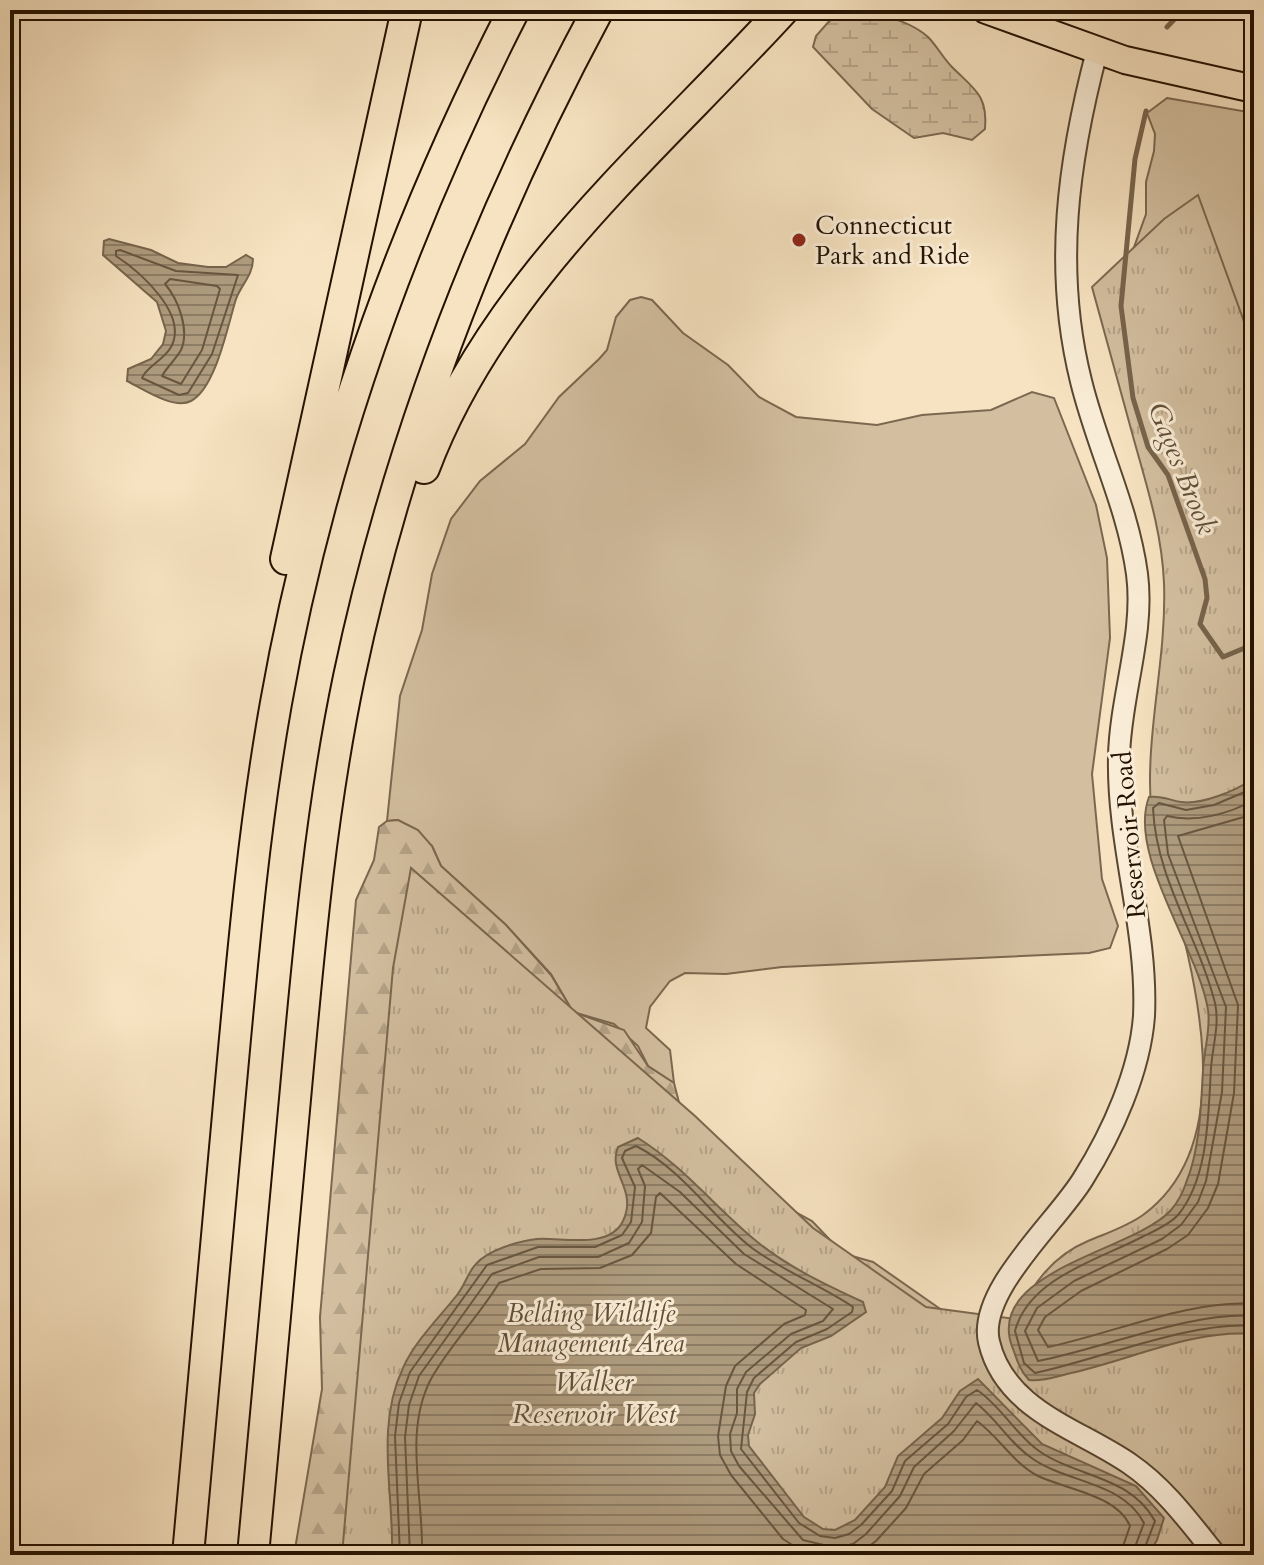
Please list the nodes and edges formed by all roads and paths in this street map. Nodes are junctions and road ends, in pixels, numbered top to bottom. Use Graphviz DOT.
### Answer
graph roads {
  1 [pos="407,10"];
  2 [pos="514,10"];
  3 [pos="598,10"];
  4 [pos="783,10"];
  5 [pos="986,10"];
  6 [pos="1097,51"];
  7 [pos="1254,89"];
  8 [pos="380,554"];
  9 [pos="283,664"];
  10 [pos="188,1555"];
  11 [pos="253,1555"];
  12 [pos="1216,1555"];
  1 -- 9 [label="highway"];
  2 -- 9 [label="highway"];
  3 -- 8 [label="highway"];
  4 -- 8 [label="highway"];
  5 -- 6 [label="main road"];
  6 -- 7 [label="main road"];
  6 -- 12 [label="street, Reservoir Road"];
  8 -- 11 [label="highway"];
  9 -- 10 [label="highway"];
}
